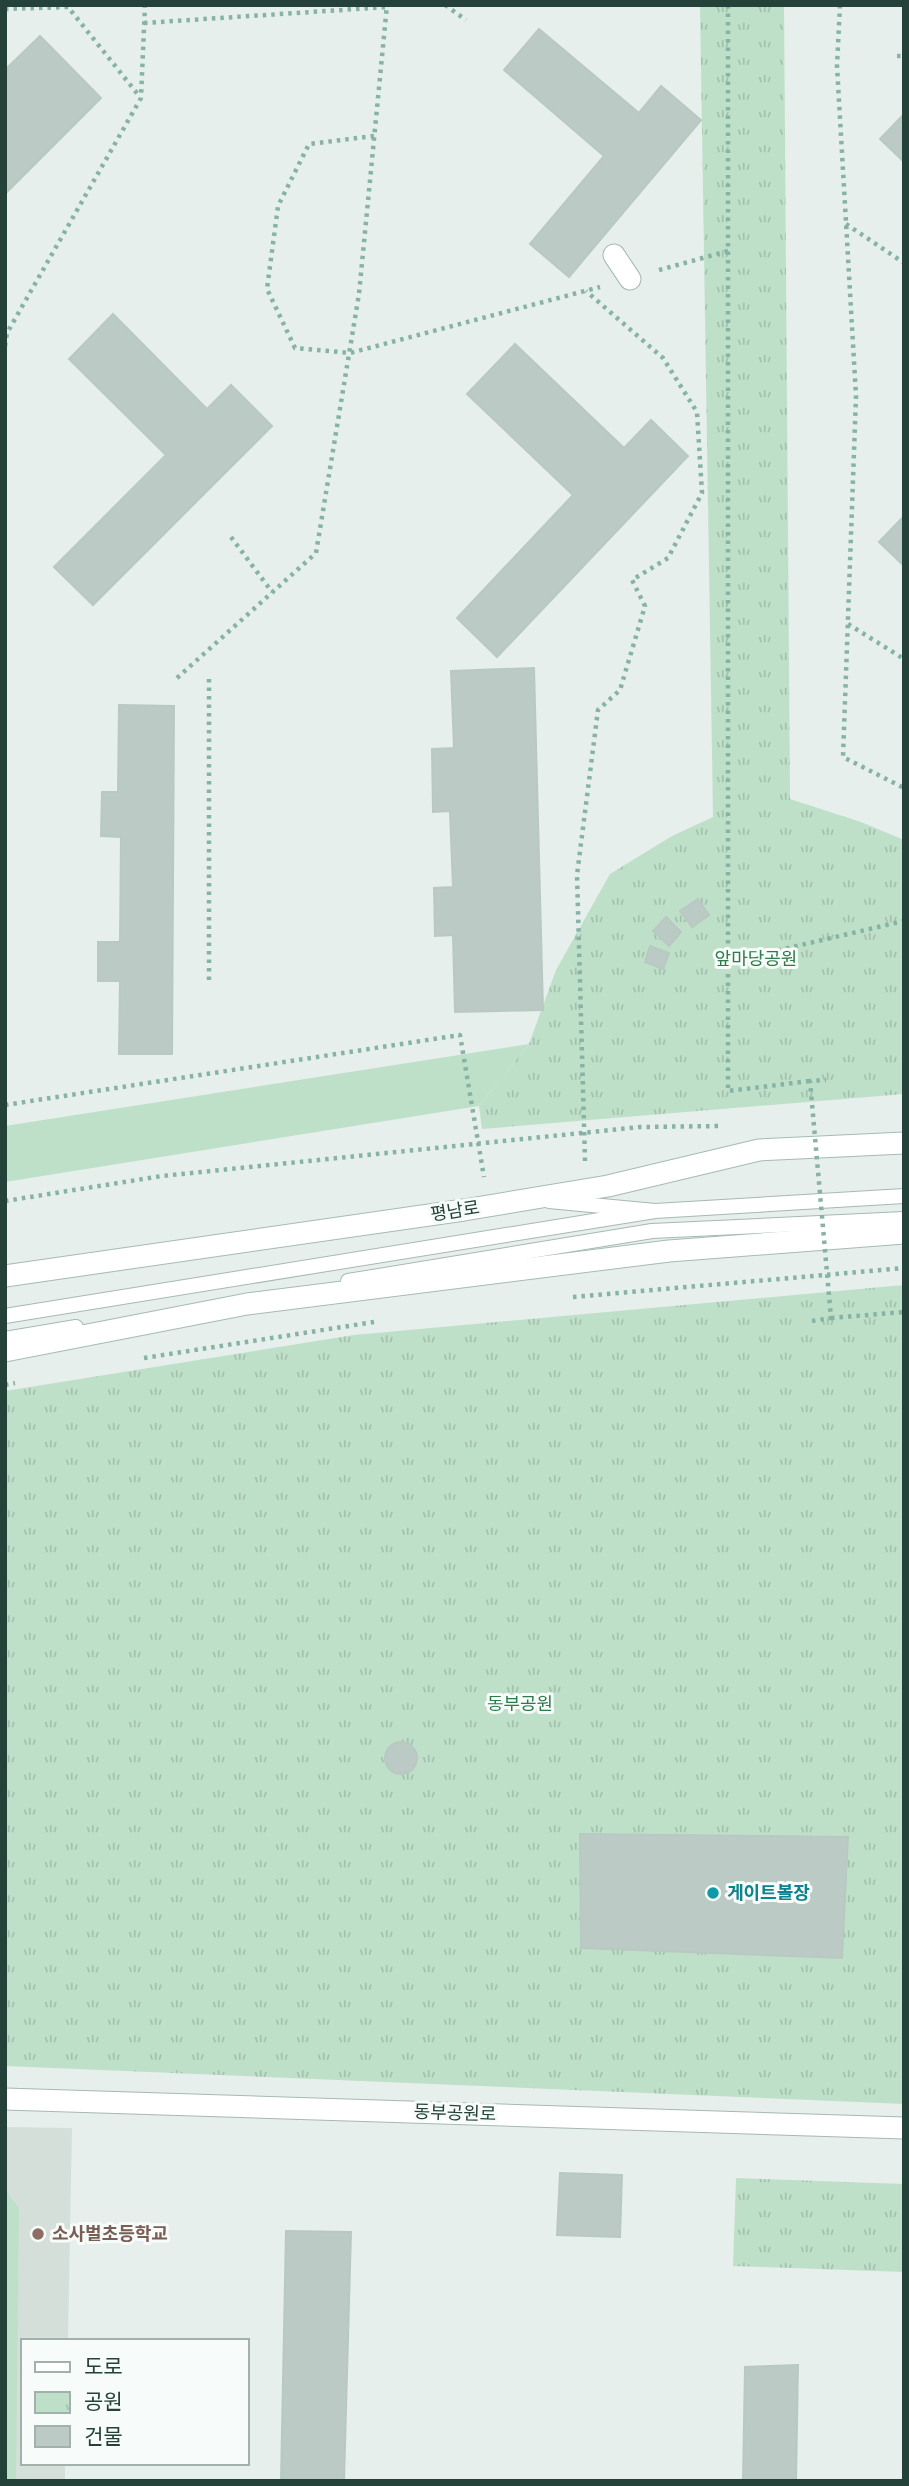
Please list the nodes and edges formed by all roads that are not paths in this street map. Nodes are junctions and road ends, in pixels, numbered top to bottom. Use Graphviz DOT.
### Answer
graph roads {
  1 [pos="614,255"];
  2 [pos="630,279"];
  3 [pos="904,1143"];
  4 [pos="904,1196"];
  5 [pos="527,1199"];
  6 [pos="655,1211"];
  7 [pos="904,1219"];
  8 [pos="904,1233"];
  9 [pos="5,1276"];
  10 [pos="5,1315"];
  11 [pos="5,1339"];
  12 [pos="5,1351"];
  13 [pos="5,2099"];
  14 [pos="904,2128"];
  1 -- 2 [label="main road"];
  3 -- 5 [label="main road, 평남로"];
  4 -- 6 [label="lane"];
  5 -- 6 [label="lane"];
  5 -- 9 [label="main road, 평남로"];
  6 -- 10 [label="lane"];
  7 -- 11 [label="lane"];
  8 -- 12 [label="main road"];
  13 -- 14 [label="main road, 동부공원로"];
}
